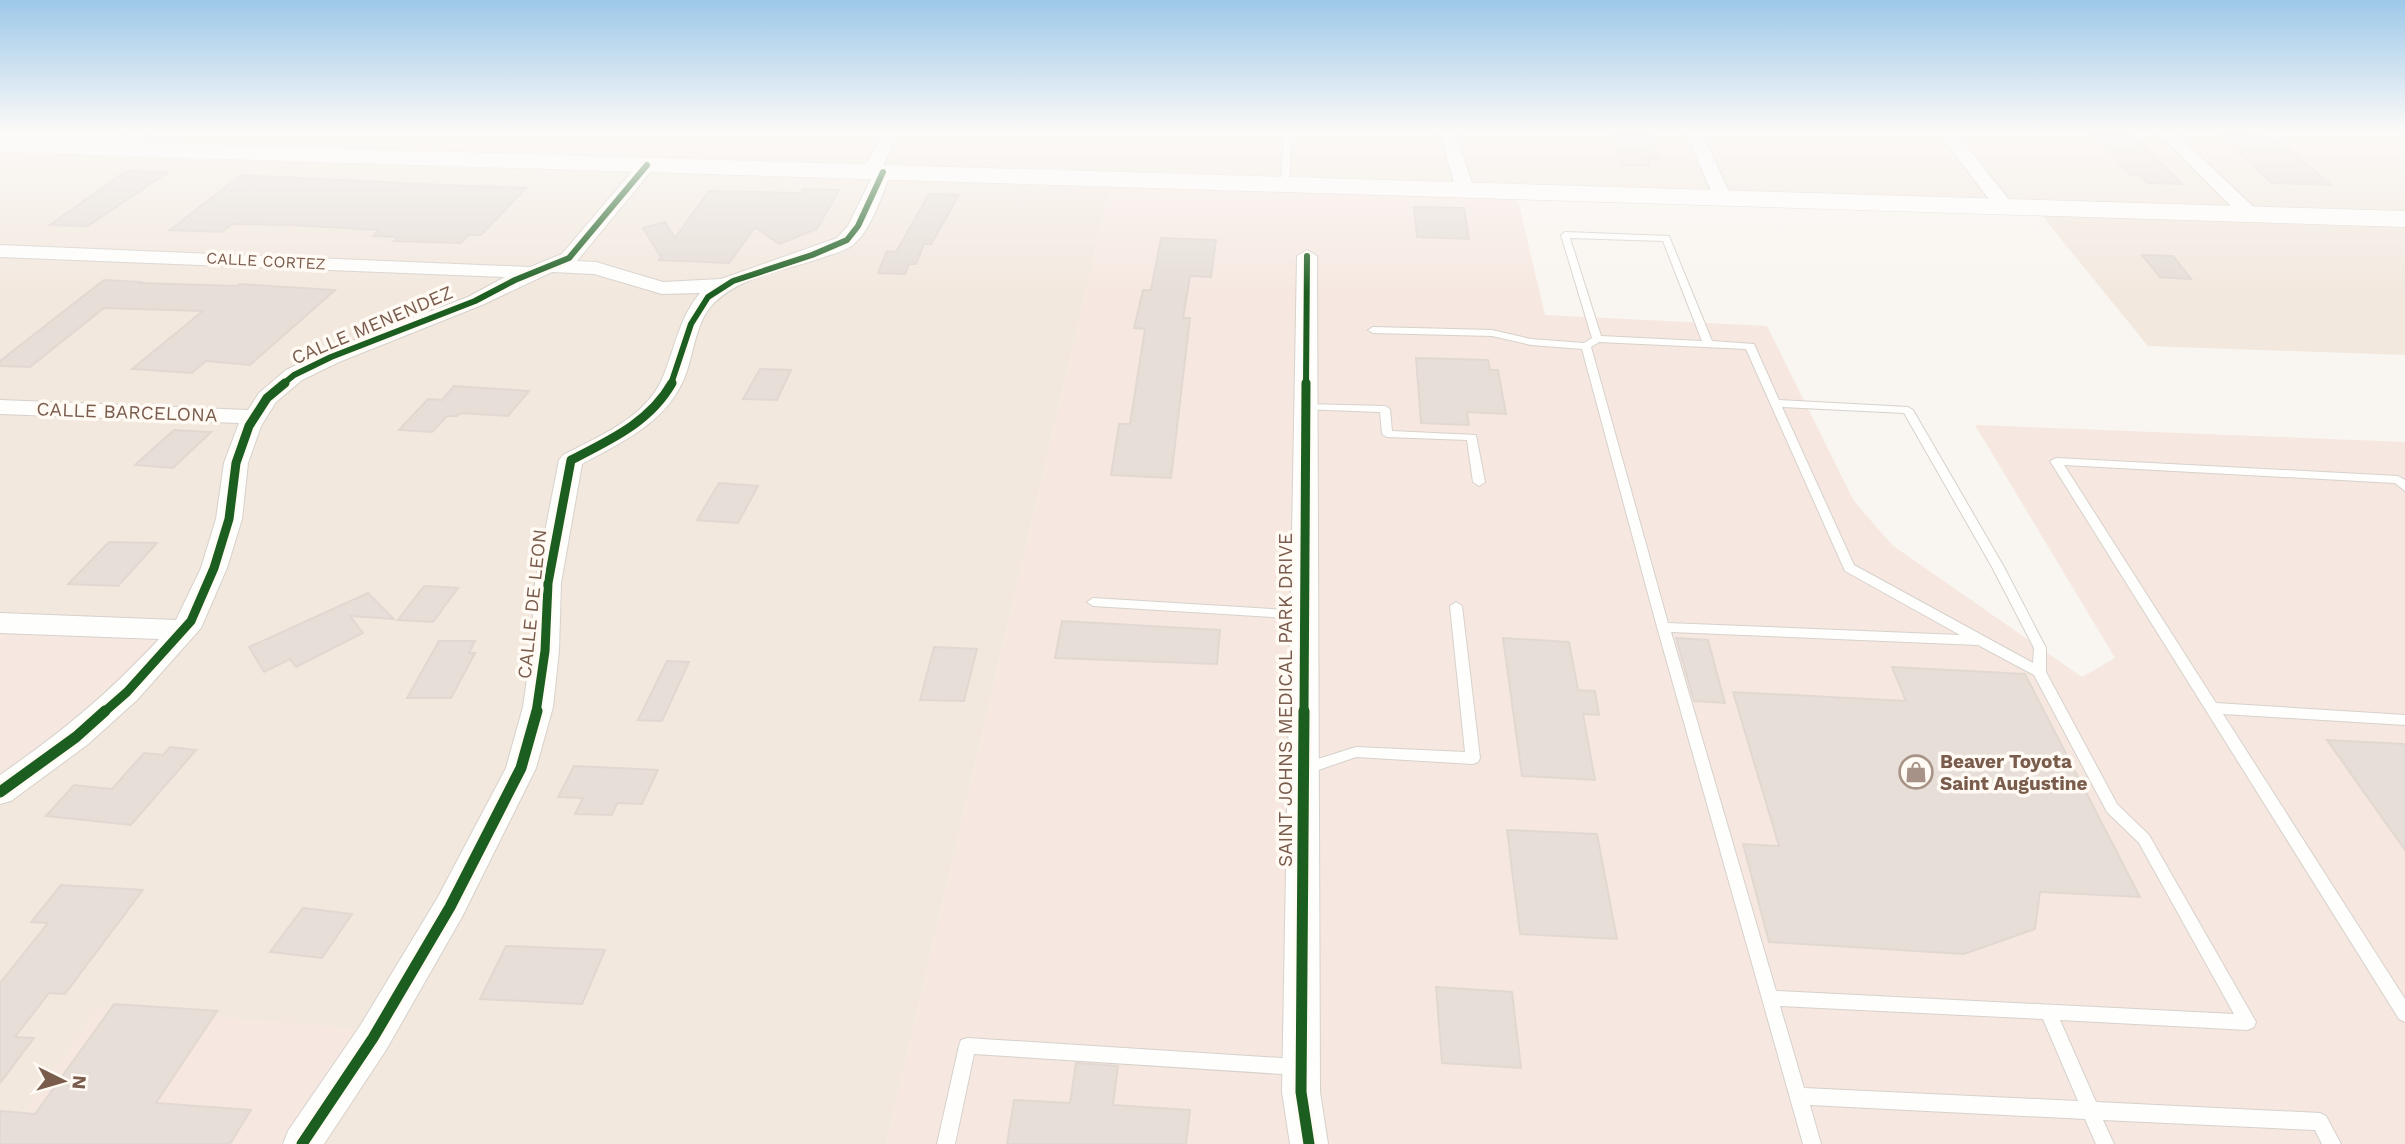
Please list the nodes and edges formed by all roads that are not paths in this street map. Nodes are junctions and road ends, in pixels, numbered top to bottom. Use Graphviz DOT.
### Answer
graph roads {
  1 [pos="630,186"];
  2 [pos="870,186"];
  3 [pos="1357,186"];
  4 [pos="1464,186"];
  5 [pos="1718,186"];
  6 [pos="1989,186"];
  7 [pos="2221,186"];
  8 [pos="1465,190"];
  9 [pos="1723,198"];
  10 [pos="2004,206"];
  11 [pos="2250,214"];
  12 [pos="2405,219"];
  13 [pos="0,251"];
  14 [pos="1307,256"];
  15 [pos="541,269"];
  16 [pos="724,285"];
  17 [pos="1373,330"];
  18 [pos="1592,343"];
  19 [pos="1708,344"];
  20 [pos="1775,403"];
  21 [pos="0,407"];
  22 [pos="1305,407"];
  23 [pos="254,417"];
  24 [pos="1479,482"];
  25 [pos="2405,487"];
  26 [pos="1093,602"];
  27 [pos="1456,606"];
  28 [pos="1304,615"];
  29 [pos="0,623"];
  30 [pos="1663,627"];
  31 [pos="184,630"];
  32 [pos="1981,640"];
  33 [pos="2039,672"];
  34 [pos="2212,708"];
  35 [pos="2405,720"];
  36 [pos="1303,769"];
  37 [pos="0,792"];
  38 [pos="1771,998"];
  39 [pos="2048,1012"];
  40 [pos="2405,1014"];
  41 [pos="1301,1080"];
  42 [pos="1799,1096"];
  43 [pos="2091,1112"];
  44 [pos="302,1144"];
  45 [pos="946,1144"];
  46 [pos="1290,1144"];
  47 [pos="1309,1144"];
  48 [pos="1812,1144"];
  49 [pos="2105,1144"];
  50 [pos="2332,1144"];
  1 -- 15 [label="street, CALLE MENENDEZ"];
  2 -- 16 [label="street, CALLE DE LEON"];
  3 -- 8 [label="main road"];
  4 -- 8 [label="street"];
  5 -- 9 [label="street"];
  6 -- 10 [label="street"];
  7 -- 11 [label="street"];
  8 -- 9 [label="main road"];
  9 -- 10 [label="main road"];
  10 -- 11 [label="main road"];
  11 -- 12 [label="main road"];
  13 -- 15 [label="street, CALLE CORTEZ"];
  14 -- 22 [label="street, SAINT JOHNS MEDICAL PARK DRIVE"];
  15 -- 16 [label="street, CALLE DE LEON"];
  15 -- 23 [label="street, CALLE MENENDEZ"];
  16 -- 44 [label="street, CALLE DE LEON"];
  17 -- 18 [label="lane"];
  18 -- 19 [label="lane"];
  18 -- 19 [label="lane"];
  18 -- 30 [label="lane"];
  19 -- 20 [label="lane"];
  20 -- 32 [label="lane"];
  20 -- 33 [label="lane"];
  21 -- 23 [label="street, CALLE BARCELONA"];
  22 -- 24 [label="lane"];
  22 -- 28 [label="street, SAINT JOHNS MEDICAL PARK DRIVE"];
  23 -- 31 [label="street, CALLE MENENDEZ"];
  25 -- 34 [label="lane"];
  26 -- 28 [label="lane"];
  27 -- 36 [label="lane"];
  28 -- 36 [label="street, SAINT JOHNS MEDICAL PARK DRIVE"];
  29 -- 31 [label="street"];
  30 -- 32 [label="lane"];
  30 -- 38 [label="lane"];
  31 -- 37 [label="street, CALLE MENENDEZ"];
  32 -- 33 [label="lane"];
  33 -- 39 [label="lane"];
  34 -- 35 [label="lane"];
  34 -- 40 [label="lane"];
  36 -- 41 [label="street, SAINT JOHNS MEDICAL PARK DRIVE"];
  38 -- 39 [label="lane"];
  38 -- 42 [label="lane"];
  39 -- 43 [label="lane"];
  41 -- 45 [label="lane"];
  41 -- 46 [label="street, SAINT JOHNS MEDICAL PARK DRIVE"];
  41 -- 47 [label="street, SAINT JOHNS MEDICAL PARK DRIVE"];
  42 -- 43 [label="lane"];
  42 -- 48 [label="lane"];
  43 -- 49 [label="lane"];
  43 -- 50 [label="lane"];
}
